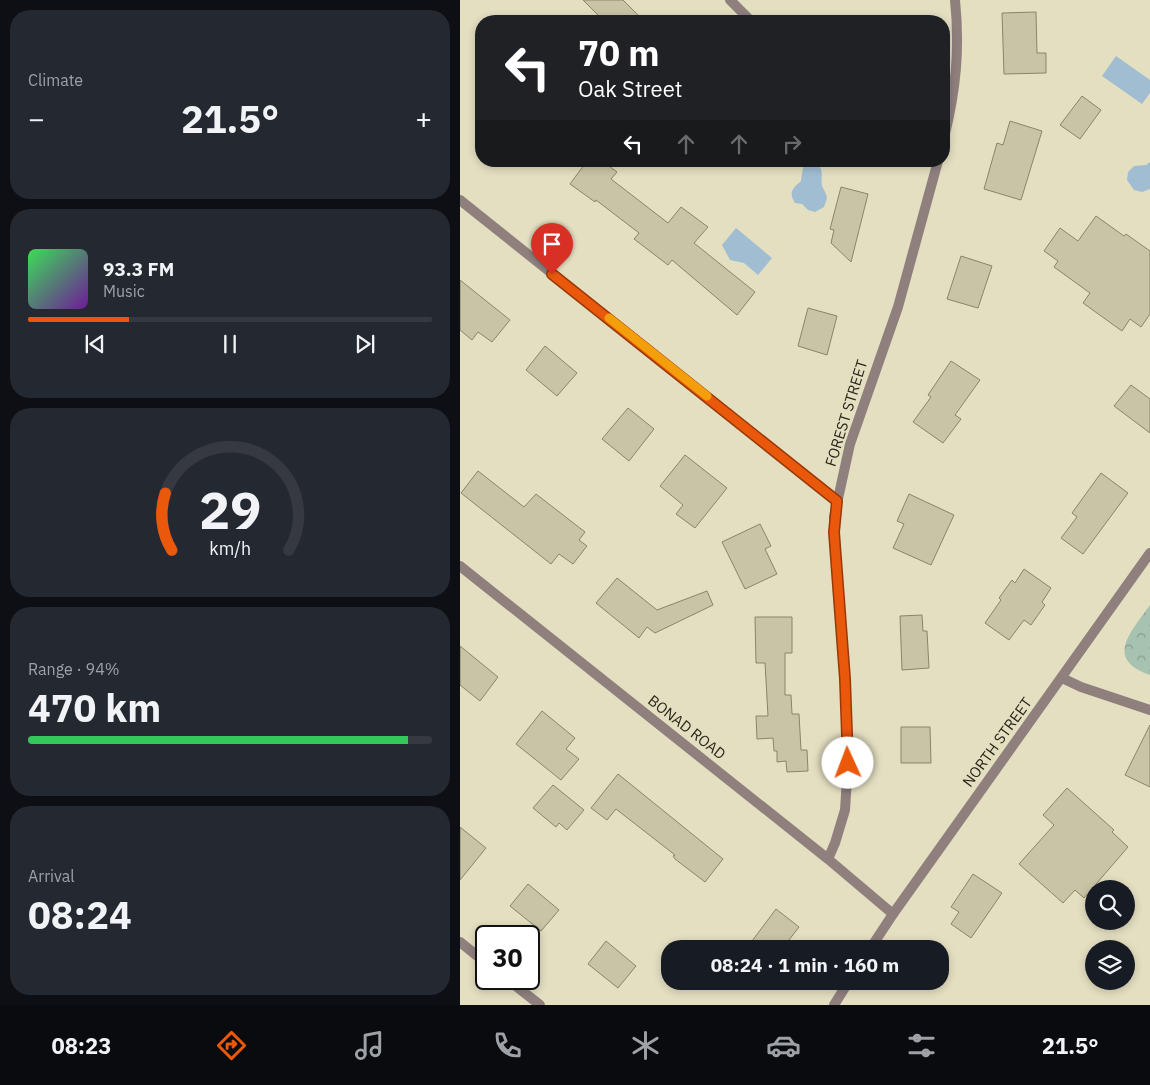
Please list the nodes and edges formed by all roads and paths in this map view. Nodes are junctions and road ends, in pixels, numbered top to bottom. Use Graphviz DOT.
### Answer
graph roads {
  1 [pos="730,0"];
  2 [pos="955,0"];
  3 [pos="745,15"];
  4 [pos="950,115"];
  5 [pos="936,167"];
  6 [pos="460,200"];
  7 [pos="837,501"];
  8 [pos="1150,553"];
  9 [pos="460,566"];
  10 [pos="1062,678"];
  11 [pos="1150,710"];
  12 [pos="828,859"];
  13 [pos="893,914"];
  14 [pos="876,940"];
  15 [pos="460,942"];
  16 [pos="475,954"];
  17 [pos="520,990"];
  18 [pos="843,990"];
  19 [pos="540,1005"];
  20 [pos="834,1005"];
  1 -- 3 [label="street"];
  2 -- 4 [label="street"];
  5 -- 7 [label="street, FOREST STREET"];
  6 -- 7 [label="street"];
  7 -- 12 [label="street, FOREST STREET"];
  8 -- 10 [label="street, NORTH STREET"];
  9 -- 12 [label="street, BONAD ROAD"];
  10 -- 11 [label="street"];
  10 -- 13 [label="street, NORTH STREET"];
  12 -- 13 [label="street, BONAD ROAD"];
  13 -- 14 [label="street, NORTH STREET"];
  15 -- 16 [label="street"];
  17 -- 19 [label="street"];
  18 -- 20 [label="street"];
}
